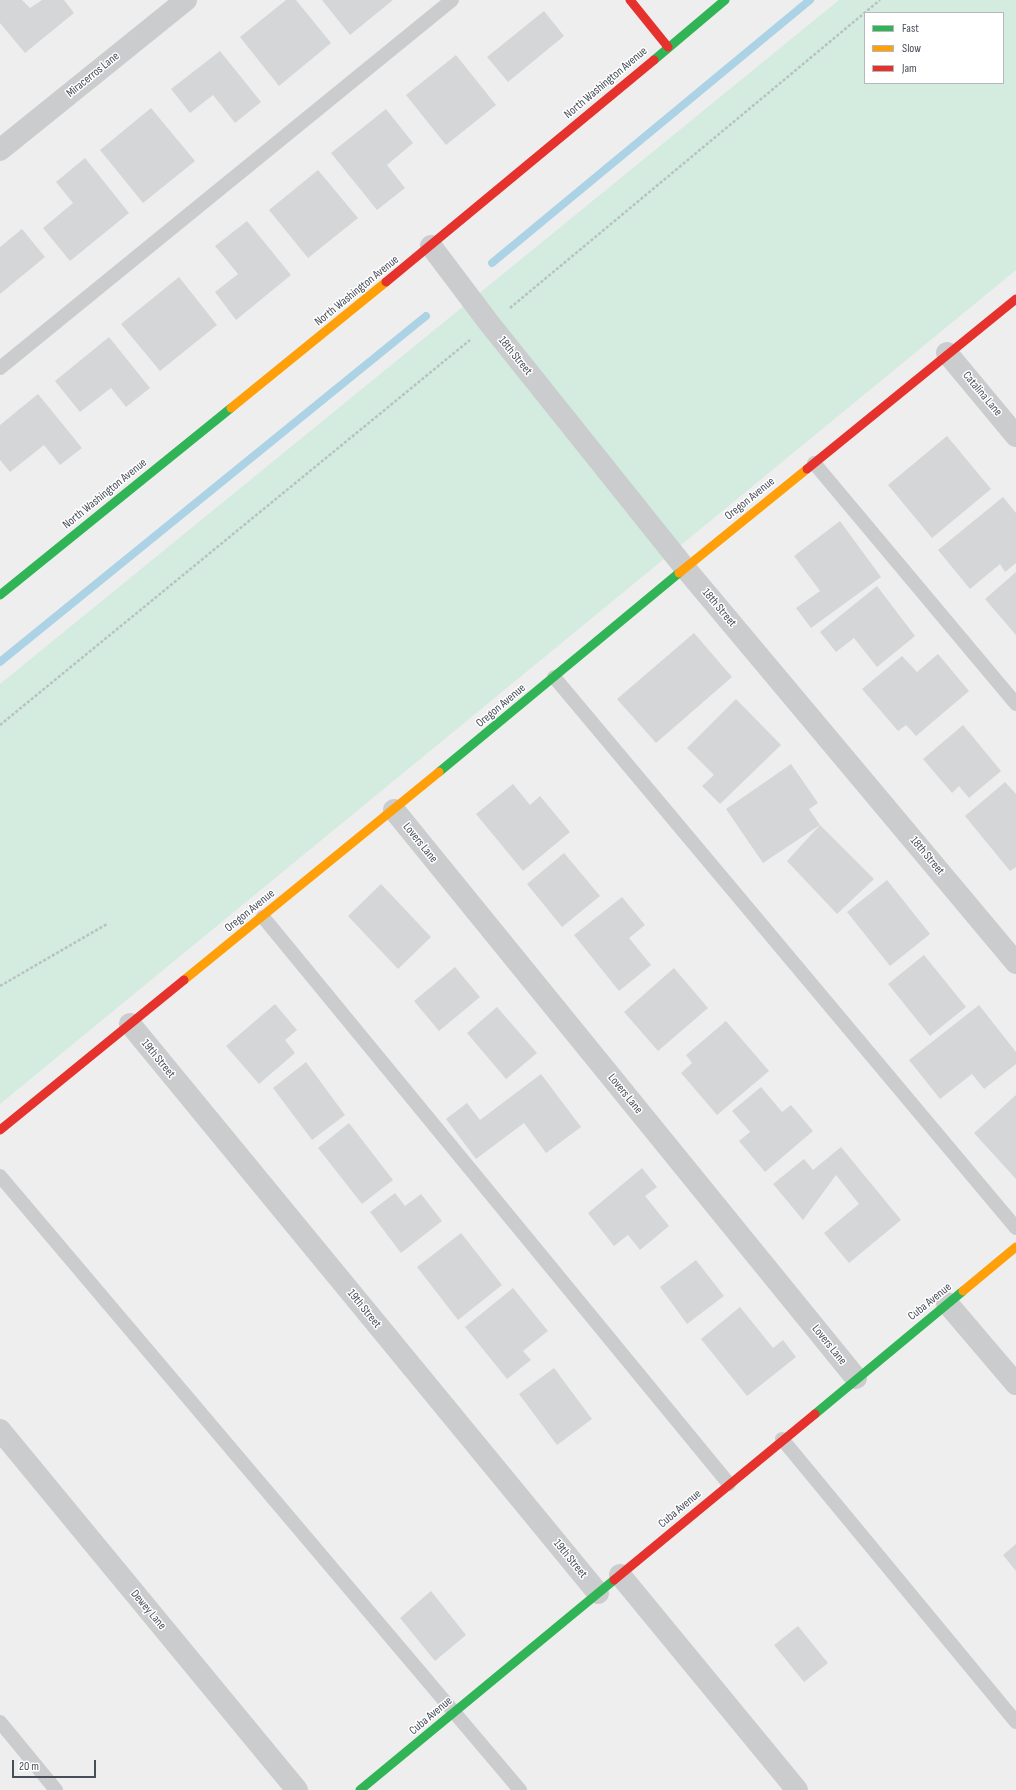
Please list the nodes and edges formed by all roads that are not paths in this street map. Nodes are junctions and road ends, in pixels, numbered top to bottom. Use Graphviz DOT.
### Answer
graph roads {
  1 [pos="186,0"];
  2 [pos="452,0"];
  3 [pos="630,0"];
  4 [pos="725,0"];
  5 [pos="668,47"];
  6 [pos="0,150"];
  7 [pos="431,246"];
  8 [pos="1016,298"];
  9 [pos="947,353"];
  10 [pos="0,368"];
  11 [pos="1016,436"];
  12 [pos="814,463"];
  13 [pos="685,568"];
  14 [pos="0,595"];
  15 [pos="554,677"];
  16 [pos="1016,704"];
  17 [pos="394,810"];
  18 [pos="263,917"];
  19 [pos="1016,963"];
  20 [pos="130,1024"];
  21 [pos="0,1130"];
  22 [pos="0,1176"];
  23 [pos="1016,1228"];
  24 [pos="1016,1247"];
  25 [pos="947,1303"];
  26 [pos="856,1378"];
  27 [pos="1016,1384"];
  28 [pos="0,1430"];
  29 [pos="782,1439"];
  30 [pos="729,1484"];
  31 [pos="620,1575"];
  32 [pos="598,1593"];
  33 [pos="454,1713"];
  34 [pos="0,1722"];
  35 [pos="1016,1722"];
  36 [pos="56,1790"];
  37 [pos="297,1790"];
  38 [pos="360,1790"];
  39 [pos="520,1790"];
  40 [pos="797,1790"];
  1 -- 6 [label="street, Miracerros Lane"];
  2 -- 10 [label="lane"];
  3 -- 5 [label="street"];
  4 -- 5 [label="street, North Washington Avenue"];
  5 -- 7 [label="street, North Washington Avenue"];
  7 -- 13 [label="street, 18th Street"];
  7 -- 14 [label="street, North Washington Avenue"];
  8 -- 9 [label="street, Oregon Avenue"];
  9 -- 11 [label="street, Catalina Lane"];
  9 -- 12 [label="street, Oregon Avenue"];
  12 -- 13 [label="street, Oregon Avenue"];
  12 -- 16 [label="lane"];
  13 -- 15 [label="street, Oregon Avenue"];
  13 -- 19 [label="street, 18th Street"];
  15 -- 17 [label="street, Oregon Avenue"];
  15 -- 23 [label="lane"];
  17 -- 18 [label="street, Oregon Avenue"];
  17 -- 26 [label="street, Lovers Lane"];
  18 -- 20 [label="street, Oregon Avenue"];
  18 -- 30 [label="lane"];
  20 -- 21 [label="street, Oregon Avenue"];
  20 -- 32 [label="street, 19th Street"];
  22 -- 33 [label="lane"];
  24 -- 25 [label="street, Cuba Avenue"];
  25 -- 26 [label="street, Cuba Avenue"];
  25 -- 27 [label="street"];
  26 -- 29 [label="street, Cuba Avenue"];
  28 -- 37 [label="street, Dewey Lane"];
  29 -- 30 [label="street, Cuba Avenue"];
  29 -- 35 [label="lane"];
  30 -- 31 [label="street, Cuba Avenue"];
  31 -- 32 [label="street, Cuba Avenue"];
  31 -- 40 [label="street"];
  32 -- 33 [label="street, Cuba Avenue"];
  33 -- 38 [label="street, Cuba Avenue"];
  33 -- 39 [label="lane"];
  34 -- 36 [label="lane"];
}
